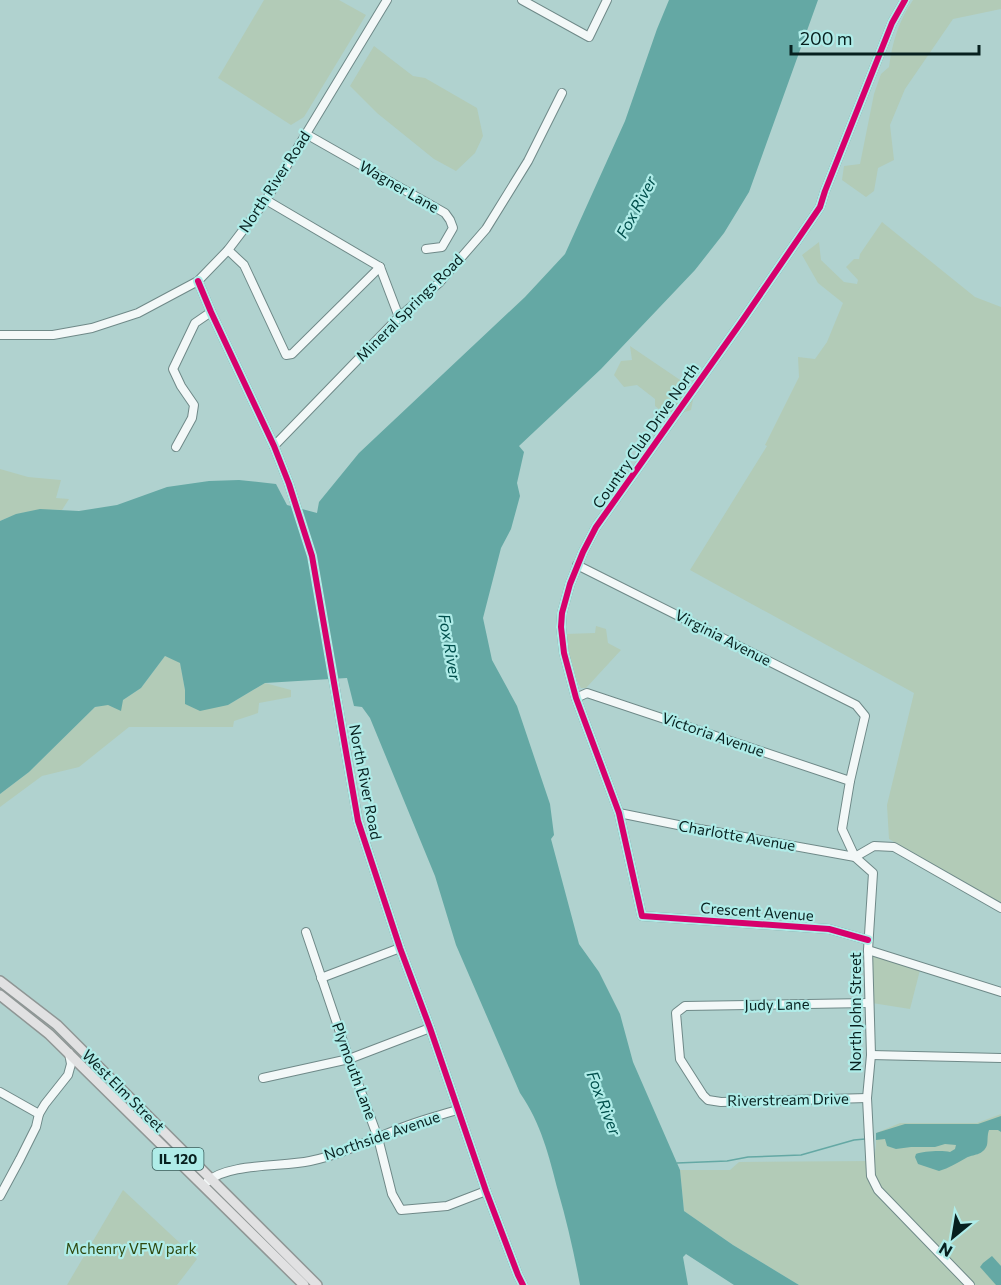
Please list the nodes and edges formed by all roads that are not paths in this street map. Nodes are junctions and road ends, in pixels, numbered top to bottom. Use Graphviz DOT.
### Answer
graph roads {
  1 [pos="387,0"];
  2 [pos="522,0"];
  3 [pos="607,0"];
  4 [pos="905,0"];
  5 [pos="562,93"];
  6 [pos="306,134"];
  7 [pos="266,200"];
  8 [pos="426,249"];
  9 [pos="228,250"];
  10 [pos="380,267"];
  11 [pos="198,281"];
  12 [pos="211,312"];
  13 [pos="399,317"];
  14 [pos="0,334"];
  15 [pos="274,446"];
  16 [pos="176,447"];
  17 [pos="577,565"];
  18 [pos="576,698"];
  19 [pos="865,716"];
  20 [pos="850,781"];
  21 [pos="619,813"];
  22 [pos="855,857"];
  23 [pos="1001,908"];
  24 [pos="642,916"];
  25 [pos="306,932"];
  26 [pos="868,940"];
  27 [pos="400,948"];
  28 [pos="868,950"];
  29 [pos="321,978"];
  30 [pos="0,981"];
  31 [pos="1001,992"];
  32 [pos="0,995"];
  33 [pos="868,1003"];
  34 [pos="685,1006"];
  35 [pos="430,1028"];
  36 [pos="69,1053"];
  37 [pos="871,1055"];
  38 [pos="1001,1058"];
  39 [pos="349,1059"];
  40 [pos="88,1071"];
  41 [pos="68,1075"];
  42 [pos="264,1078"];
  43 [pos="0,1092"];
  44 [pos="867,1098"];
  45 [pos="457,1110"];
  46 [pos="39,1114"];
  47 [pos="378,1138"];
  48 [pos="207,1182"];
  49 [pos="486,1191"];
  50 [pos="0,1196"];
  51 [pos="304,1285"];
  52 [pos="317,1285"];
  53 [pos="523,1285"];
  54 [pos="970,1285"];
  1 -- 6 [label="street, North River Road"];
  2 -- 3 [label="street"];
  4 -- 17 [label="street, Country Club Drive North"];
  5 -- 13 [label="street, Mineral Springs Road"];
  6 -- 7 [label="street, North River Road"];
  6 -- 8 [label="street, Wagner Lane"];
  7 -- 9 [label="street, North River Road"];
  7 -- 10 [label="street"];
  9 -- 10 [label="street"];
  9 -- 11 [label="street, North River Road"];
  10 -- 13 [label="street"];
  11 -- 12 [label="street, North River Road"];
  11 -- 14 [label="street"];
  12 -- 15 [label="street, North River Road"];
  12 -- 16 [label="street"];
  13 -- 15 [label="street, Mineral Springs Road"];
  15 -- 27 [label="street, North River Road"];
  17 -- 18 [label="street, Country Club Drive North"];
  17 -- 19 [label="street, Virginia Avenue"];
  18 -- 20 [label="street, Victoria Avenue"];
  18 -- 21 [label="street, Country Club Drive North"];
  19 -- 20 [label="street, North John Street"];
  20 -- 22 [label="street, North John Street"];
  21 -- 22 [label="street, Charlotte Avenue"];
  21 -- 24 [label="street, Country Club Drive North"];
  22 -- 23 [label="street"];
  22 -- 26 [label="street, North John Street"];
  24 -- 26 [label="street, Crescent Avenue"];
  25 -- 29 [label="street, Plymouth Lane"];
  26 -- 28 [label="street, North John Street"];
  27 -- 29 [label="street"];
  27 -- 35 [label="street, North River Road"];
  28 -- 31 [label="street"];
  28 -- 33 [label="street, North John Street"];
  29 -- 39 [label="street, Plymouth Lane"];
  30 -- 48 [label="main road, West Elm Street / IL 120"];
  32 -- 36 [label="main road, West Elm Street / IL 120"];
  33 -- 34 [label="street, Judy Lane"];
  33 -- 37 [label="street, North John Street"];
  34 -- 44 [label="street, Riverstream Drive"];
  35 -- 39 [label="street"];
  35 -- 45 [label="street, North River Road"];
  36 -- 40 [label="main road, West Elm Street / IL 120"];
  36 -- 41 [label="street"];
  37 -- 38 [label="street"];
  37 -- 44 [label="street, North John Street"];
  39 -- 42 [label="street"];
  39 -- 47 [label="street, Plymouth Lane"];
  40 -- 41 [label="street"];
  40 -- 48 [label="main road, West Elm Street / IL 120"];
  41 -- 46 [label="street"];
  43 -- 46 [label="street"];
  44 -- 54 [label="street, North John Street"];
  45 -- 47 [label="street, Northside Avenue"];
  45 -- 49 [label="street, North River Road"];
  46 -- 50 [label="street"];
  47 -- 48 [label="street, Northside Avenue"];
  47 -- 49 [label="street, Plymouth Lane"];
  48 -- 51 [label="main road, West Elm Street / IL 120"];
  48 -- 52 [label="main road, West Elm Street / IL 120"];
  49 -- 53 [label="street, North River Road"];
}
